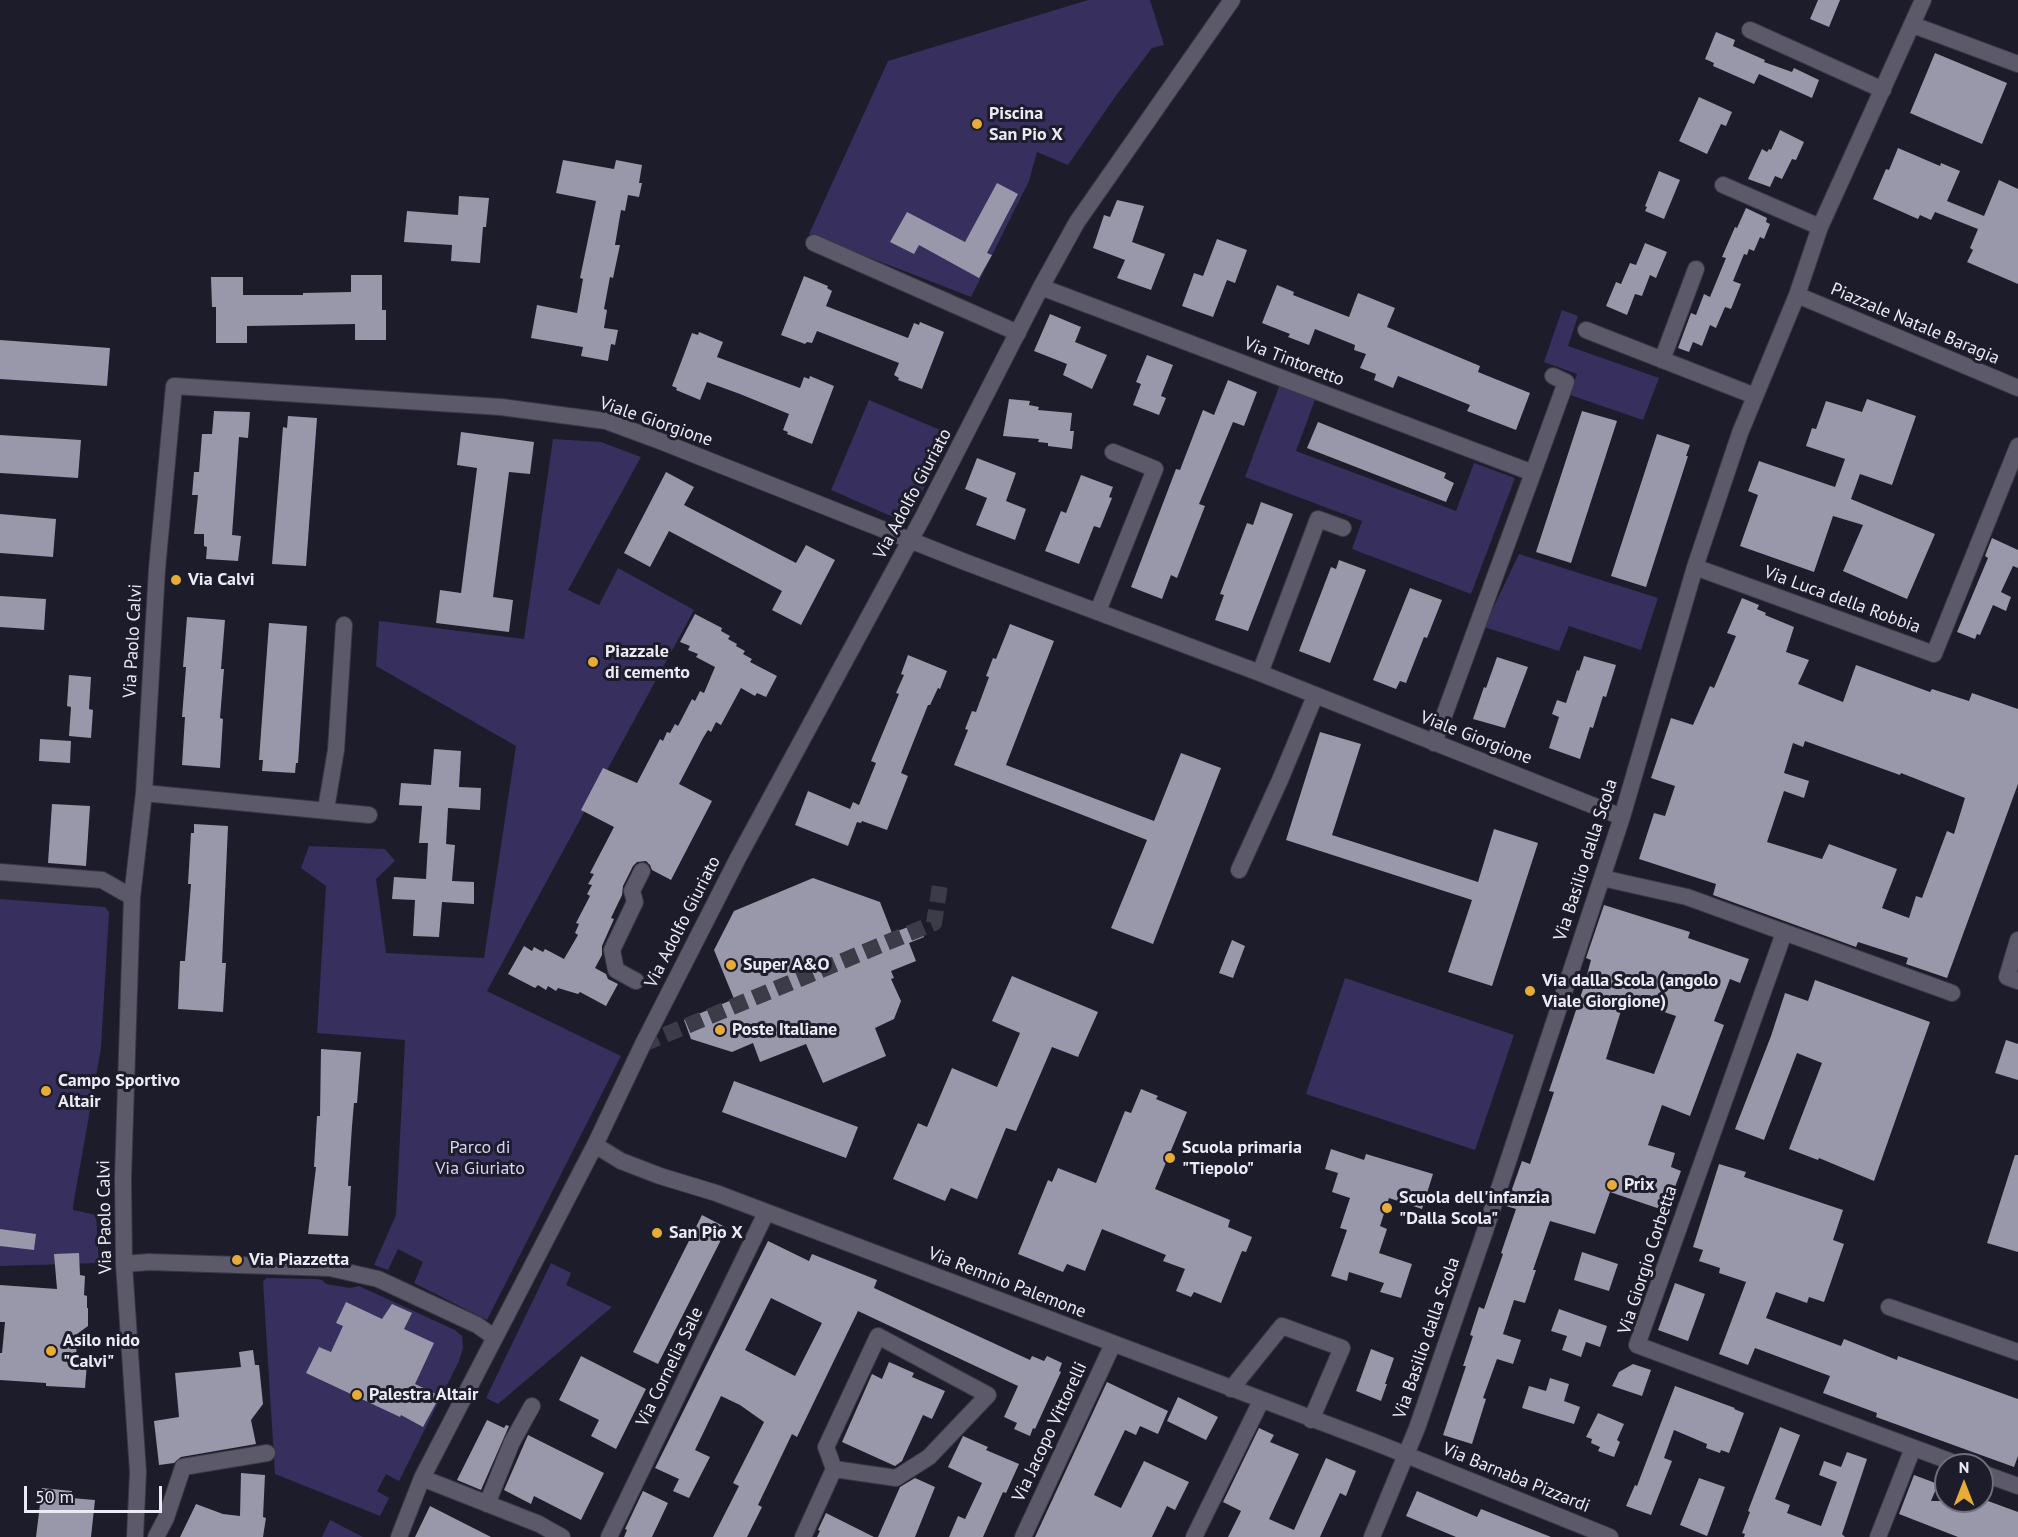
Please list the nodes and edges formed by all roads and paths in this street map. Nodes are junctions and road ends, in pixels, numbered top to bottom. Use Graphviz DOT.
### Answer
graph roads {
  1 [pos="1232,0"];
  2 [pos="1923,0"];
  3 [pos="1913,25"];
  4 [pos="1750,30"];
  5 [pos="2018,64"];
  6 [pos="1883,90"];
  7 [pos="1724,185"];
  8 [pos="1820,227"];
  9 [pos="814,243"];
  10 [pos="1696,269"];
  11 [pos="1041,287"];
  12 [pos="1797,295"];
  13 [pos="1586,330"];
  14 [pos="1018,333"];
  15 [pos="1662,360"];
  16 [pos="1553,376"];
  17 [pos="174,386"];
  18 [pos="2018,388"];
  19 [pos="1755,396"];
  20 [pos="2018,446"];
  21 [pos="1113,452"];
  22 [pos="1533,473"];
  23 [pos="1343,528"];
  24 [pos="911,539"];
  25 [pos="1695,567"];
  26 [pos="1098,611"];
  27 [pos="344,625"];
  28 [pos="1260,673"];
  29 [pos="1315,696"];
  30 [pos="1434,743"];
  31 [pos="144,793"];
  32 [pos="326,809"];
  33 [pos="369,815"];
  34 [pos="1622,817"];
  35 [pos="1239,870"];
  36 [pos="642,871"];
  37 [pos="0,872"];
  38 [pos="1602,878"];
  39 [pos="132,897"];
  40 [pos="1784,933"];
  41 [pos="2018,940"];
  42 [pos="2012,979"];
  43 [pos="636,981"];
  44 [pos="1952,993"];
  45 [pos="595,1145"];
  46 [pos="766,1213"];
  47 [pos="124,1264"];
  48 [pos="1889,1307"];
  49 [pos="494,1336"];
  50 [pos="1113,1344"];
  51 [pos="2018,1352"];
  52 [pos="1231,1389"];
  53 [pos="1261,1401"];
  54 [pos="532,1406"];
  55 [pos="1311,1420"];
  56 [pos="1913,1448"];
  57 [pos="267,1453"];
  58 [pos="1407,1455"];
  59 [pos="1934,1456"];
  60 [pos="834,1469"];
  61 [pos="1994,1477"];
  62 [pos="422,1478"];
  63 [pos="2018,1486"];
  64 [pos="487,1504"];
  65 [pos="1569,1521"];
  66 [pos="536,1531"];
  67 [pos="135,1537"];
  68 [pos="156,1537"];
  69 [pos="399,1537"];
  70 [pos="562,1537"];
  71 [pos="609,1537"];
  72 [pos="803,1537"];
  73 [pos="1023,1537"];
  74 [pos="1194,1537"];
  75 [pos="1372,1537"];
  76 [pos="1562,1537"];
  77 [pos="1610,1537"];
  78 [pos="1878,1537"];
  1 -- 11 [label="street, Via Adolfo Giuriato"];
  2 -- 3 [label="street, Via Basilio dalla Scola"];
  3 -- 5 [label="street"];
  3 -- 6 [label="street, Via Basilio dalla Scola"];
  4 -- 6 [label="street"];
  6 -- 8 [label="street, Via Basilio dalla Scola"];
  7 -- 8 [label="street"];
  8 -- 12 [label="street, Via Basilio dalla Scola"];
  9 -- 14 [label="street"];
  10 -- 15 [label="street"];
  11 -- 14 [label="street, Via Adolfo Giuriato"];
  11 -- 22 [label="street, Via Tintoretto"];
  12 -- 18 [label="street, Piazzale Natale Baragia"];
  12 -- 19 [label="street, Via Basilio dalla Scola"];
  13 -- 15 [label="street"];
  14 -- 24 [label="street, Via Adolfo Giuriato"];
  15 -- 19 [label="street"];
  16 -- 22 [label="street"];
  17 -- 24 [label="street, Viale Giorgione"];
  17 -- 31 [label="street, Via Paolo Calvi"];
  19 -- 25 [label="street, Via Basilio dalla Scola"];
  20 -- 25 [label="street, Via Luca della Robbia"];
  21 -- 26 [label="street"];
  22 -- 30 [label="street"];
  23 -- 28 [label="street"];
  24 -- 26 [label="street, Viale Giorgione"];
  24 -- 45 [label="street, Via Adolfo Giuriato"];
  25 -- 34 [label="street, Via Basilio dalla Scola"];
  26 -- 28 [label="street, Viale Giorgione"];
  27 -- 32 [label="street"];
  28 -- 29 [label="street, Viale Giorgione"];
  29 -- 30 [label="street, Viale Giorgione"];
  29 -- 35 [label="street"];
  30 -- 34 [label="street, Viale Giorgione"];
  31 -- 32 [label="street"];
  31 -- 39 [label="street, Via Paolo Calvi"];
  32 -- 33 [label="street"];
  34 -- 38 [label="street, Via Basilio dalla Scola"];
  36 -- 43 [label="street"];
  37 -- 39 [label="street"];
  38 -- 40 [label="street"];
  38 -- 58 [label="street, Via Basilio dalla Scola"];
  39 -- 47 [label="street, Via Paolo Calvi"];
  40 -- 44 [label="street"];
  40 -- 56 [label="street, Via Giorgio Corbetta"];
  41 -- 42 [label="street"];
  45 -- 46 [label="street, Via Remnio Palemone"];
  45 -- 49 [label="street, Via Adolfo Giuriato"];
  46 -- 50 [label="street, Via Remnio Palemone"];
  46 -- 71 [label="street, Via Cornelia Sale"];
  47 -- 49 [label="street"];
  47 -- 67 [label="street, Via Paolo Calvi"];
  48 -- 51 [label="street"];
  49 -- 62 [label="street, Via Adolfo Giuriato"];
  50 -- 52 [label="street, Via Remnio Palemone"];
  50 -- 73 [label="street, Via Jacopo Vittorelli"];
  52 -- 53 [label="street, Via Remnio Palemone"];
  52 -- 55 [label="street"];
  53 -- 55 [label="street, Via Remnio Palemone"];
  53 -- 74 [label="street"];
  54 -- 64 [label="street"];
  55 -- 58 [label="street, Via Remnio Palemone"];
  56 -- 59 [label="street, Via Giorgio Corbetta"];
  56 -- 78 [label="street"];
  57 -- 68 [label="street"];
  58 -- 65 [label="street, Via Barnaba Pizzardi"];
  58 -- 75 [label="street, Via Basilio dalla Scola"];
  60 -- 60 [label="street"];
  60 -- 72 [label="street"];
  61 -- 63 [label="street"];
  62 -- 64 [label="street"];
  62 -- 69 [label="street, Via Adolfo Giuriato"];
  64 -- 66 [label="street"];
  65 -- 76 [label="street"];
  65 -- 77 [label="street, Via Barnaba Pizzardi"];
  66 -- 70 [label="street"];
}
